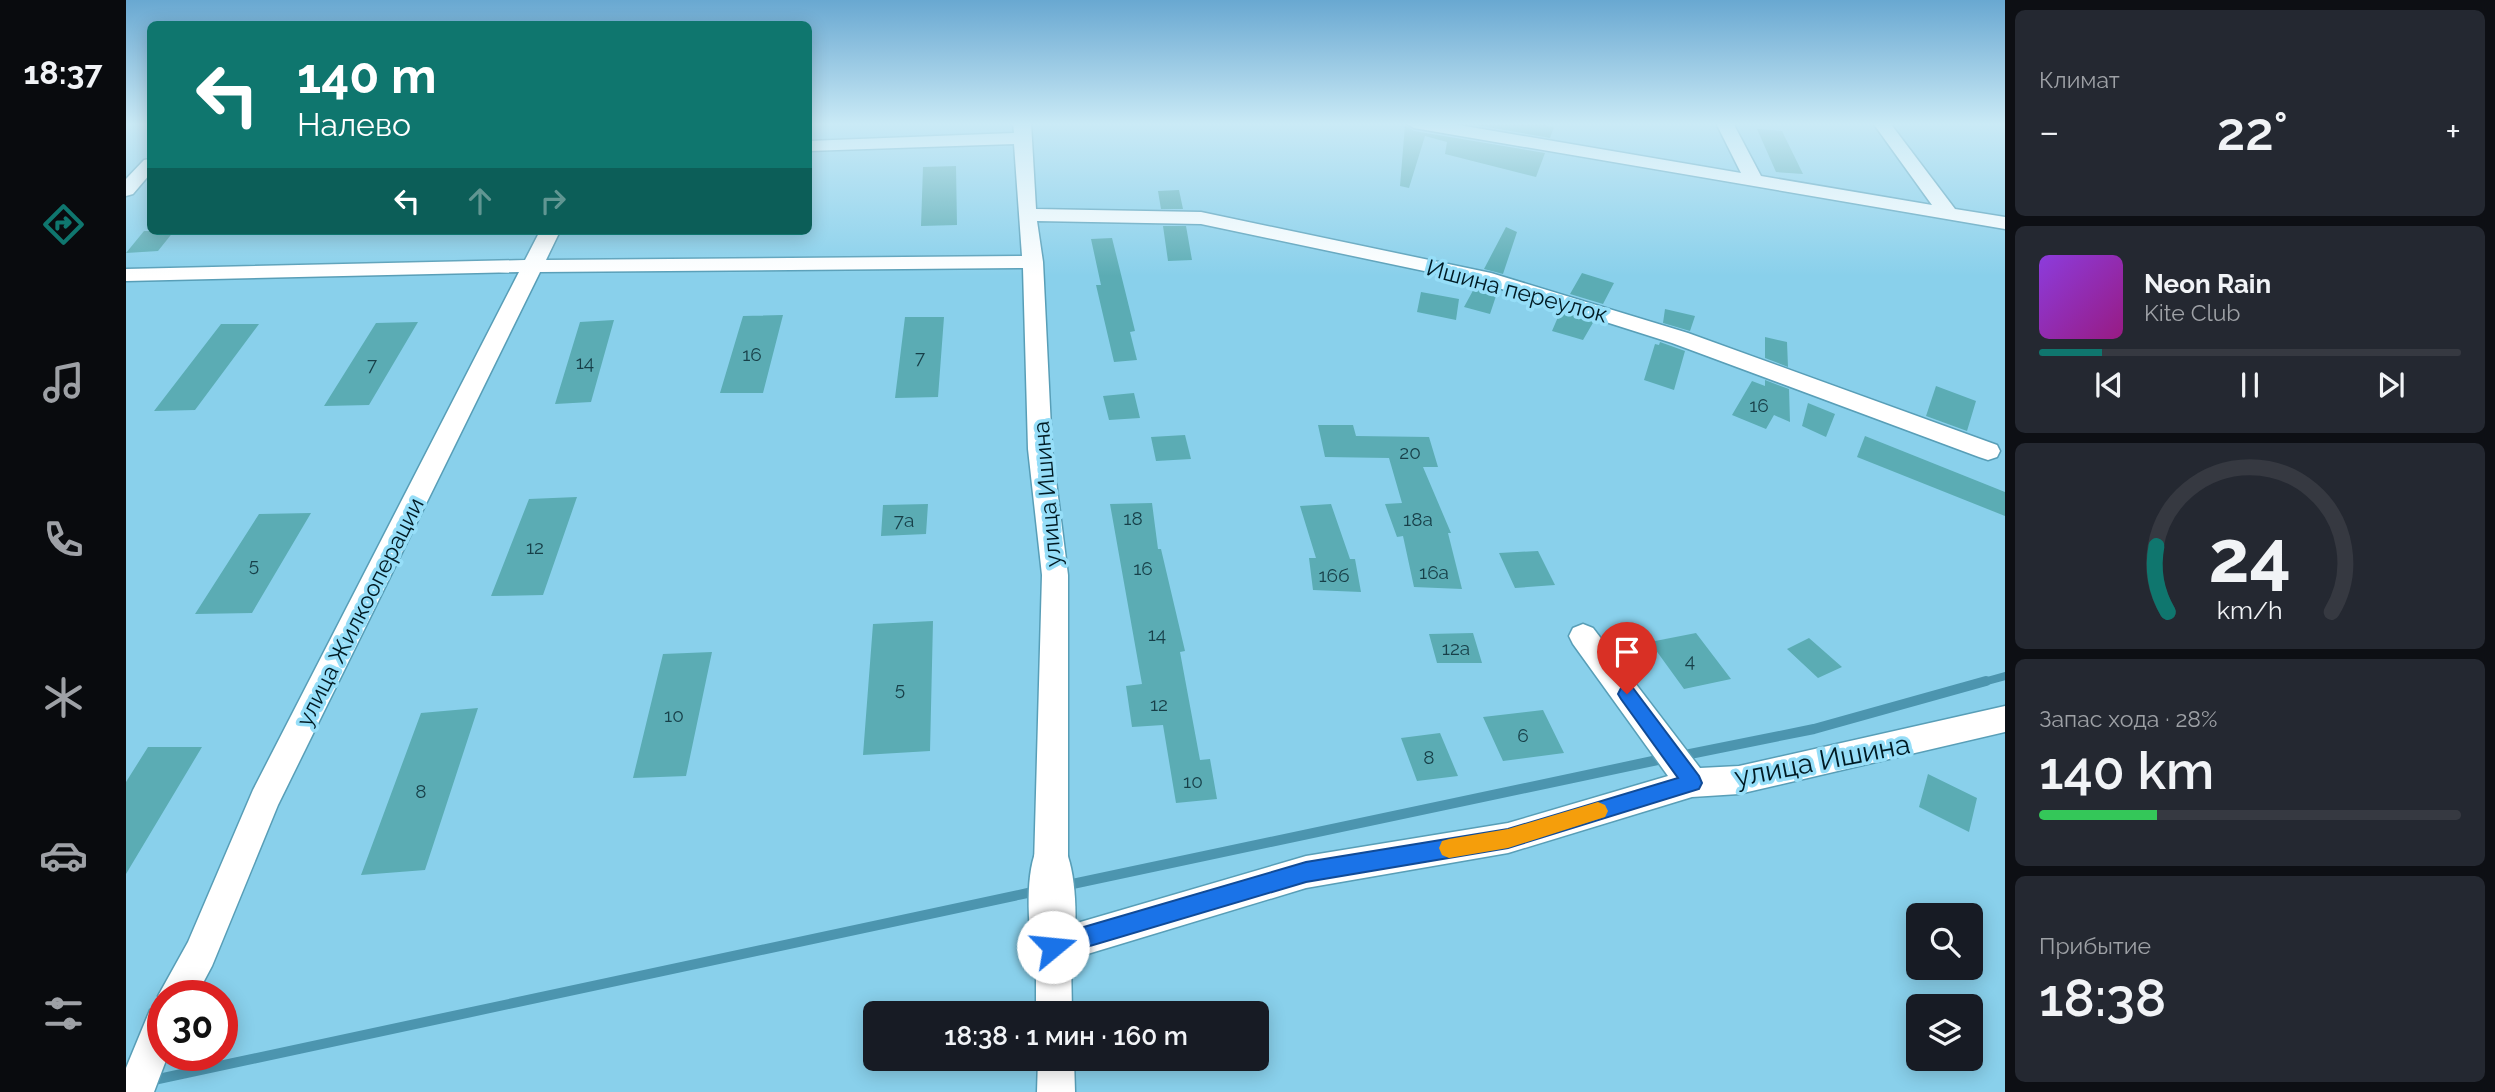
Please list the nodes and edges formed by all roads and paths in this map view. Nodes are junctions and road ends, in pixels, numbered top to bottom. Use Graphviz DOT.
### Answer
graph roads {
  1 [pos="139,174"];
  2 [pos="1025,174"];
  3 [pos="1718,174"];
  4 [pos="1751,174"];
  5 [pos="1921,174"];
  6 [pos="1754,180"];
  7 [pos="126,190"];
  8 [pos="1948,213"];
  9 [pos="1027,215"];
  10 [pos="2005,223"];
  11 [pos="548,235"];
  12 [pos="1033,262"];
  13 [pos="533,265"];
  14 [pos="126,275"];
  15 [pos="1988,452"];
  16 [pos="1583,636"];
  17 [pos="2005,719"];
  18 [pos="1692,783"];
  19 [pos="1051,865"];
  20 [pos="1053,947"];
  21 [pos="185,980"];
  22 [pos="1054,1001"];
  23 [pos="147,1062"];
  24 [pos="1056,1071"];
  25 [pos="135,1092"];
  26 [pos="1056,1092"];
  1 -- 7 [label="street"];
  2 -- 9 [label="street, улица Ишина"];
  3 -- 6 [label="street"];
  4 -- 6 [label="street"];
  5 -- 8 [label="street"];
  6 -- 8 [label="street"];
  8 -- 10 [label="street"];
  9 -- 12 [label="street, улица Ишина"];
  9 -- 15 [label="street, Ишина переулок"];
  11 -- 13 [label="street, улица Жилкооперации"];
  12 -- 13 [label="street"];
  12 -- 19 [label="street, улица Ишина"];
  13 -- 14 [label="street"];
  13 -- 21 [label="street, улица Жилкооперации"];
  16 -- 18 [label="street"];
  17 -- 18 [label="street, улица Ишина"];
  18 -- 20 [label="street, улица Ишина"];
  19 -- 20 [label="street"];
  20 -- 22 [label="street"];
  23 -- 25 [label="street"];
  24 -- 26 [label="street"];
}
